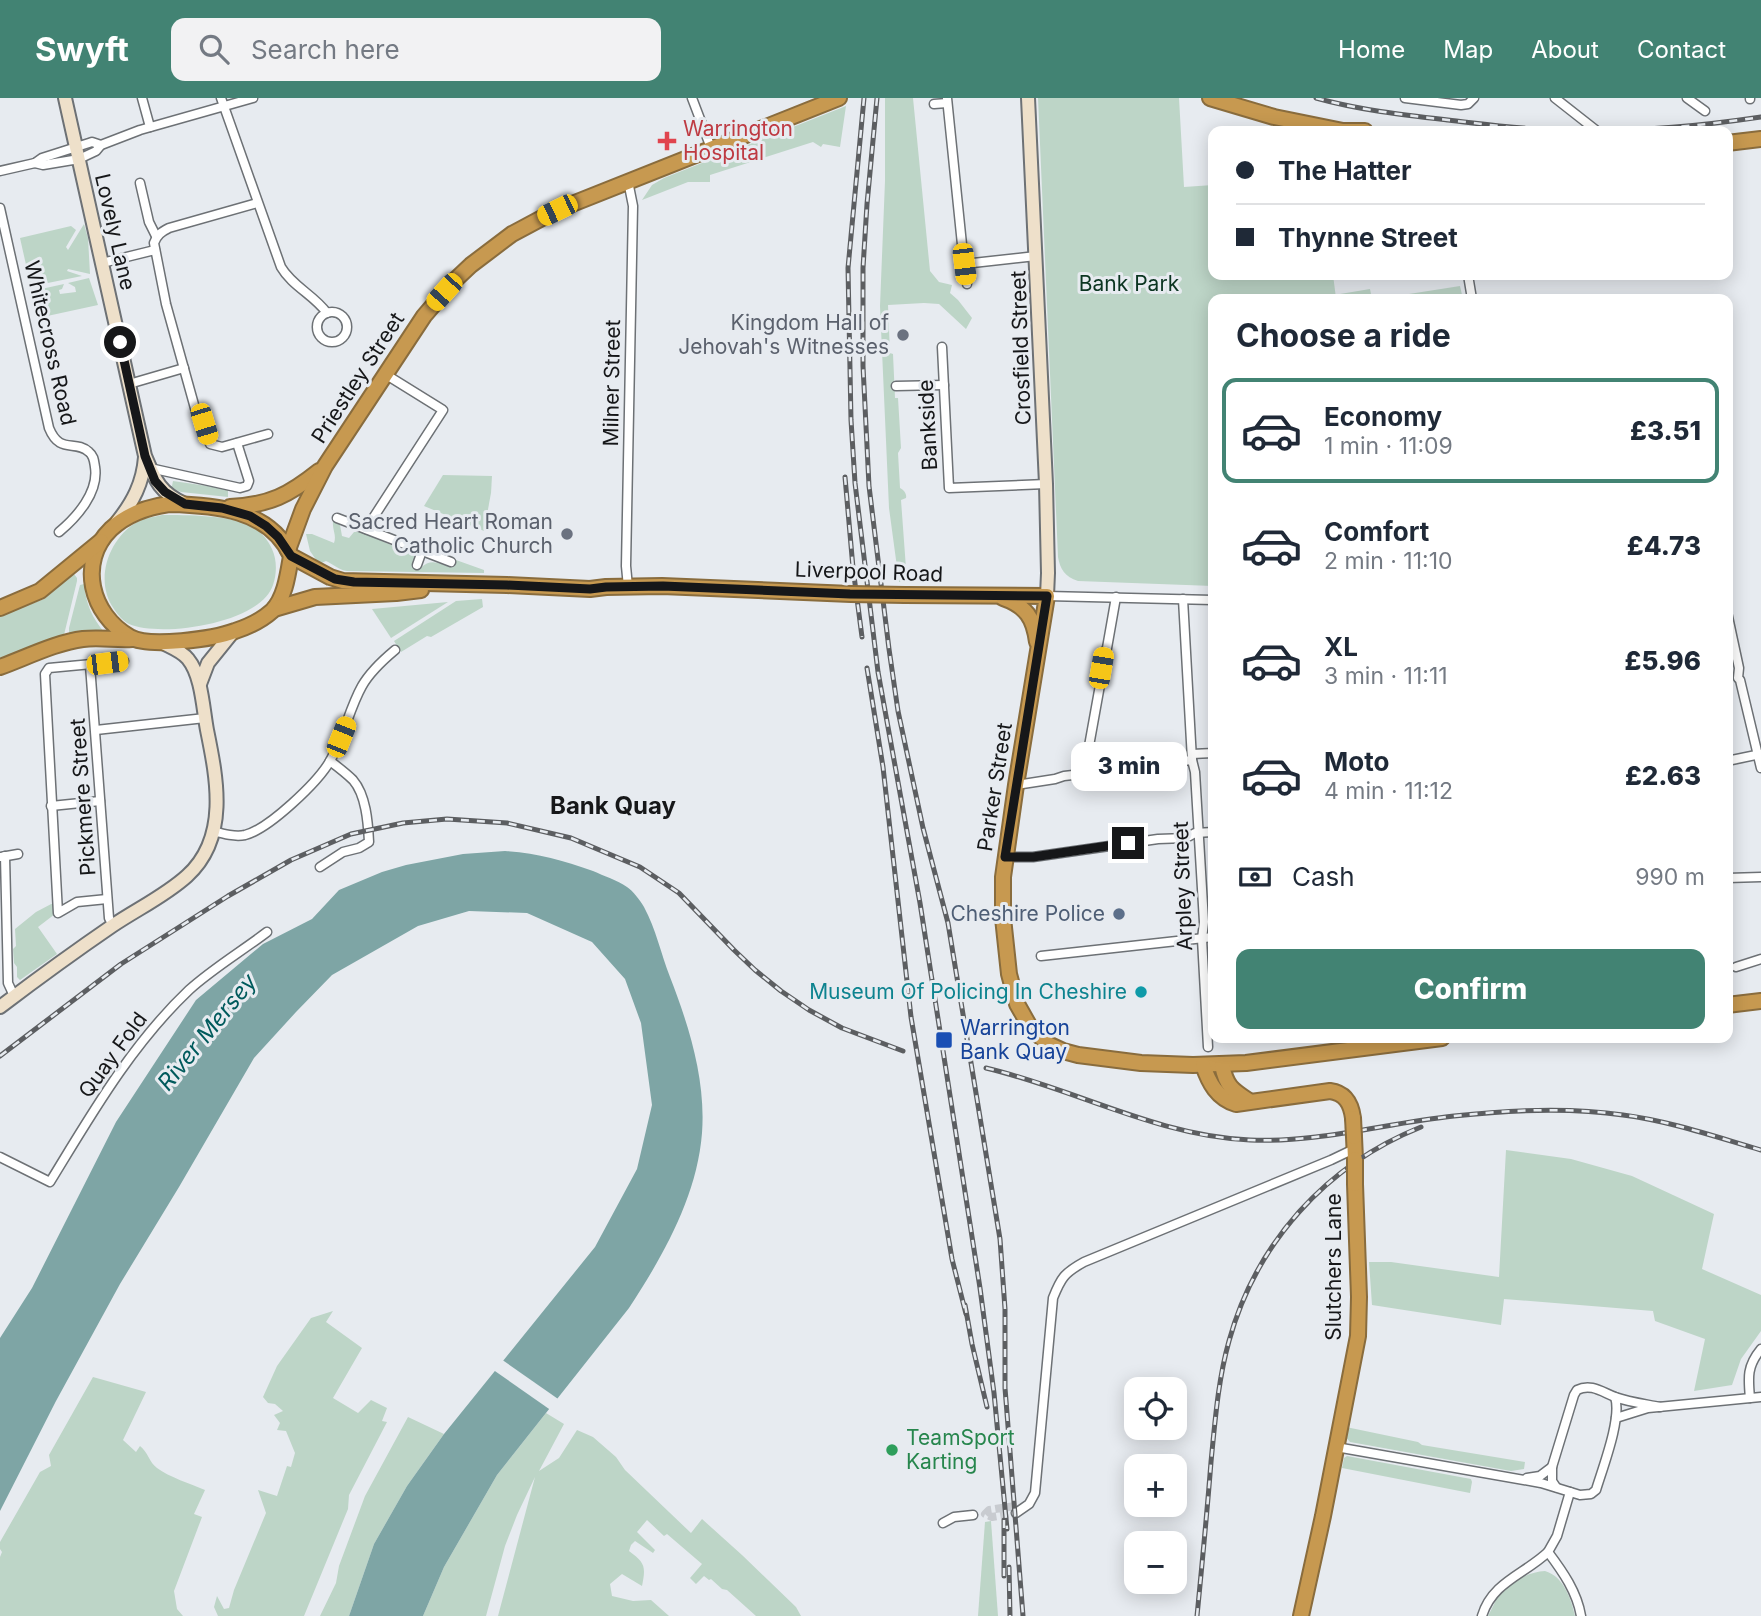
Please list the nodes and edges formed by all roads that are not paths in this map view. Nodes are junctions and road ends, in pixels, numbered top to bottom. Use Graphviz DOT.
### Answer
graph roads {
  1 [pos="65,98"];
  2 [pos="142,98"];
  3 [pos="253,98"];
  4 [pos="692,98"];
  5 [pos="1028,98"];
  6 [pos="1210,98"];
  7 [pos="1405,98"];
  8 [pos="1555,98"];
  9 [pos="1687,98"];
  10 [pos="834,100"];
  11 [pos="947,101"];
  12 [pos="1471,101"];
  13 [pos="223,102"];
  14 [pos="934,104"];
  15 [pos="1705,111"];
  16 [pos="1319,126"];
  17 [pos="1591,126"];
  18 [pos="150,127"];
  19 [pos="1761,139"];
  20 [pos="1733,142"];
  21 [pos="711,148"];
  22 [pos="78,153"];
  23 [pos="0,171"];
  24 [pos="628,181"];
  25 [pos="139,183"];
  26 [pos="257,203"];
  27 [pos="0,208"];
  28 [pos="156,236"];
  29 [pos="155,250"];
  30 [pos="1036,256"];
  31 [pos="102,263"];
  32 [pos="964,264"];
  33 [pos="967,284"];
  34 [pos="327,313"];
  35 [pos="942,347"];
  36 [pos="184,368"];
  37 [pos="385,374"];
  38 [pos="129,384"];
  39 [pos="944,385"];
  40 [pos="896,386"];
  41 [pos="268,434"];
  42 [pos="237,443"];
  43 [pos="146,465"];
  44 [pos="325,466"];
  45 [pos="1046,484"];
  46 [pos="185,504"];
  47 [pos="222,508"];
  48 [pos="337,518"];
  49 [pos="350,523"];
  50 [pos="112,528"];
  51 [pos="366,529"];
  52 [pos="59,532"];
  53 [pos="346,533"];
  54 [pos="102,540"];
  55 [pos="422,551"];
  56 [pos="290,553"];
  57 [pos="451,562"];
  58 [pos="416,565"];
  59 [pos="461,584"];
  60 [pos="628,587"];
  61 [pos="690,587"];
  62 [pos="590,589"];
  63 [pos="989,595"];
  64 [pos="1047,596"];
  65 [pos="1116,597"];
  66 [pos="1183,599"];
  67 [pos="1208,600"];
  68 [pos="0,608"];
  69 [pos="274,609"];
  70 [pos="233,632"];
  71 [pos="132,639"];
  72 [pos="1733,640"];
  73 [pos="161,642"];
  74 [pos="1038,647"];
  75 [pos="395,650"];
  76 [pos="124,661"];
  77 [pos="90,665"];
  78 [pos="0,667"];
  79 [pos="1733,678"];
  80 [pos="1738,678"];
  81 [pos="200,684"];
  82 [pos="205,718"];
  83 [pos="96,730"];
  84 [pos="1208,754"];
  85 [pos="1759,755"];
  86 [pos="1192,757"];
  87 [pos="1733,760"];
  88 [pos="330,761"];
  89 [pos="1761,768"];
  90 [pos="1083,774"];
  91 [pos="1016,785"];
  92 [pos="100,801"];
  93 [pos="51,806"];
  94 [pos="213,831"];
  95 [pos="1208,832"];
  96 [pos="1199,833"];
  97 [pos="18,854"];
  98 [pos="3,857"];
  99 [pos="1005,857"];
  100 [pos="320,867"];
  101 [pos="1761,877"];
  102 [pos="1733,878"];
  103 [pos="107,899"];
  104 [pos="113,926"];
  105 [pos="267,932"];
  106 [pos="1208,938"];
  107 [pos="1202,939"];
  108 [pos="1041,956"];
  109 [pos="1761,960"];
  110 [pos="1736,967"];
  111 [pos="14,996"];
  112 [pos="1761,1001"];
  113 [pos="1733,1004"];
  114 [pos="0,1007"];
  115 [pos="1369,1043"];
  116 [pos="1208,1047"];
  117 [pos="1203,1065"];
  118 [pos="1222,1065"];
  119 [pos="1249,1101"];
  120 [pos="1354,1148"];
  121 [pos="0,1157"];
  122 [pos="1761,1349"];
  123 [pos="1761,1396"];
  124 [pos="1615,1397"];
  125 [pos="1751,1398"];
  126 [pos="1660,1407"];
  127 [pos="1616,1418"];
  128 [pos="1336,1447"];
  129 [pos="1552,1467"];
  130 [pos="1517,1479"];
  131 [pos="1556,1487"];
  132 [pos="1570,1492"];
  133 [pos="1018,1509"];
  134 [pos="973,1515"];
  135 [pos="943,1523"];
  136 [pos="1548,1552"];
  137 [pos="1301,1616"];
  138 [pos="1482,1616"];
  139 [pos="1581,1616"];
  1 -- 22 [label="street, Lovely Lane"];
  2 -- 18 [label="street"];
  3 -- 13 [label="street"];
  4 -- 21 [label="street"];
  5 -- 30 [label="street, Crosfield Street"];
  6 -- 16 [label="highway"];
  7 -- 12 [label="street"];
  8 -- 17 [label="street"];
  9 -- 15 [label="street"];
  10 -- 21 [label="highway, Priestley Street"];
  11 -- 14 [label="street"];
  11 -- 32 [label="street"];
  13 -- 18 [label="street"];
  13 -- 26 [label="street"];
  18 -- 22 [label="street"];
  19 -- 20 [label="highway"];
  21 -- 24 [label="highway, Priestley Street"];
  22 -- 23 [label="street"];
  22 -- 31 [label="street, Lovely Lane"];
  24 -- 37 [label="highway, Priestley Street"];
  24 -- 60 [label="street, Milner Street"];
  25 -- 28 [label="street"];
  26 -- 28 [label="street"];
  26 -- 34 [label="street"];
  27 -- 52 [label="street, Whitecross Road"];
  28 -- 29 [label="street"];
  29 -- 31 [label="street"];
  29 -- 36 [label="street"];
  30 -- 32 [label="street"];
  30 -- 45 [label="street, Crosfield Street"];
  31 -- 38 [label="street, Lovely Lane"];
  32 -- 33 [label="street"];
  35 -- 39 [label="street, Bankside"];
  36 -- 38 [label="street"];
  36 -- 42 [label="street"];
  37 -- 44 [label="highway, Priestley Street"];
  37 -- 51 [label="street"];
  38 -- 43 [label="street, Lovely Lane"];
  39 -- 40 [label="street"];
  39 -- 45 [label="street, Bankside"];
  41 -- 42 [label="street"];
  42 -- 43 [label="street"];
  43 -- 46 [label="street, Lovely Lane"];
  43 -- 50 [label="street"];
  44 -- 47 [label="highway, Priestley Street"];
  44 -- 56 [label="highway, Priestley Street"];
  45 -- 64 [label="street, Crosfield Street"];
  46 -- 47 [label="highway"];
  46 -- 50 [label="highway"];
  47 -- 56 [label="highway"];
  48 -- 49 [label="street"];
  49 -- 51 [label="street"];
  49 -- 53 [label="street"];
  50 -- 54 [label="highway"];
  51 -- 55 [label="street"];
  54 -- 68 [label="highway"];
  54 -- 71 [label="highway"];
  55 -- 57 [label="street"];
  55 -- 58 [label="street"];
  56 -- 59 [label="highway"];
  56 -- 69 [label="highway"];
  59 -- 62 [label="highway, Liverpool Road"];
  59 -- 69 [label="highway"];
  60 -- 61 [label="highway, Liverpool Road"];
  60 -- 62 [label="highway, Liverpool Road"];
  61 -- 62 [label="highway, Liverpool Road"];
  61 -- 63 [label="highway, Liverpool Road, bridge"];
  63 -- 64 [label="highway, Liverpool Road"];
  63 -- 74 [label="highway"];
  64 -- 65 [label="street"];
  64 -- 74 [label="highway, Parker Street"];
  65 -- 66 [label="street"];
  65 -- 90 [label="street"];
  66 -- 67 [label="street"];
  66 -- 86 [label="street, Arpley Street"];
  69 -- 70 [label="highway"];
  70 -- 73 [label="highway"];
  70 -- 81 [label="street"];
  71 -- 73 [label="highway"];
  71 -- 78 [label="highway"];
  72 -- 80 [label="street"];
  73 -- 81 [label="street"];
  74 -- 91 [label="highway, Parker Street"];
  75 -- 88 [label="street"];
  76 -- 77 [label="street"];
  77 -- 83 [label="street, Pickmere Street"];
  77 -- 93 [label="street"];
  79 -- 80 [label="street"];
  80 -- 85 [label="street"];
  81 -- 82 [label="street"];
  82 -- 83 [label="street"];
  82 -- 94 [label="street"];
  83 -- 92 [label="street, Pickmere Street"];
  84 -- 86 [label="street"];
  85 -- 87 [label="street"];
  85 -- 89 [label="street"];
  86 -- 90 [label="street"];
  86 -- 96 [label="street, Arpley Street"];
  88 -- 94 [label="street"];
  88 -- 100 [label="street"];
  90 -- 91 [label="street"];
  91 -- 99 [label="highway, Parker Street"];
  92 -- 93 [label="street"];
  92 -- 103 [label="street, Pickmere Street"];
  93 -- 103 [label="street"];
  94 -- 104 [label="street"];
  95 -- 96 [label="street"];
  96 -- 99 [label="street"];
  96 -- 107 [label="street, Arpley Street"];
  97 -- 98 [label="street"];
  98 -- 111 [label="street"];
  99 -- 117 [label="highway, Parker Street"];
  101 -- 102 [label="street"];
  103 -- 104 [label="street, Pickmere Street"];
  104 -- 111 [label="street"];
  105 -- 121 [label="street, Quay Fold"];
  106 -- 107 [label="street"];
  107 -- 108 [label="street"];
  107 -- 116 [label="street, Arpley Street"];
  109 -- 110 [label="street"];
  111 -- 114 [label="street"];
  112 -- 113 [label="highway"];
  115 -- 118 [label="highway"];
  117 -- 118 [label="highway"];
  117 -- 119 [label="highway, Slutchers Lane"];
  118 -- 119 [label="highway"];
  119 -- 120 [label="highway, Slutchers Lane, bridge"];
  120 -- 128 [label="highway, Slutchers Lane, bridge"];
  120 -- 133 [label="street"];
  122 -- 125 [label="street"];
  123 -- 125 [label="street"];
  124 -- 126 [label="street"];
  124 -- 127 [label="street"];
  124 -- 129 [label="street"];
  125 -- 126 [label="street"];
  126 -- 127 [label="street"];
  127 -- 132 [label="street"];
  128 -- 130 [label="street"];
  128 -- 137 [label="highway, Slutchers Lane"];
  129 -- 130 [label="street"];
  129 -- 131 [label="street"];
  130 -- 131 [label="street"];
  131 -- 132 [label="street"];
  132 -- 136 [label="street"];
  134 -- 135 [label="street"];
  136 -- 138 [label="street"];
  136 -- 139 [label="street"];
}
